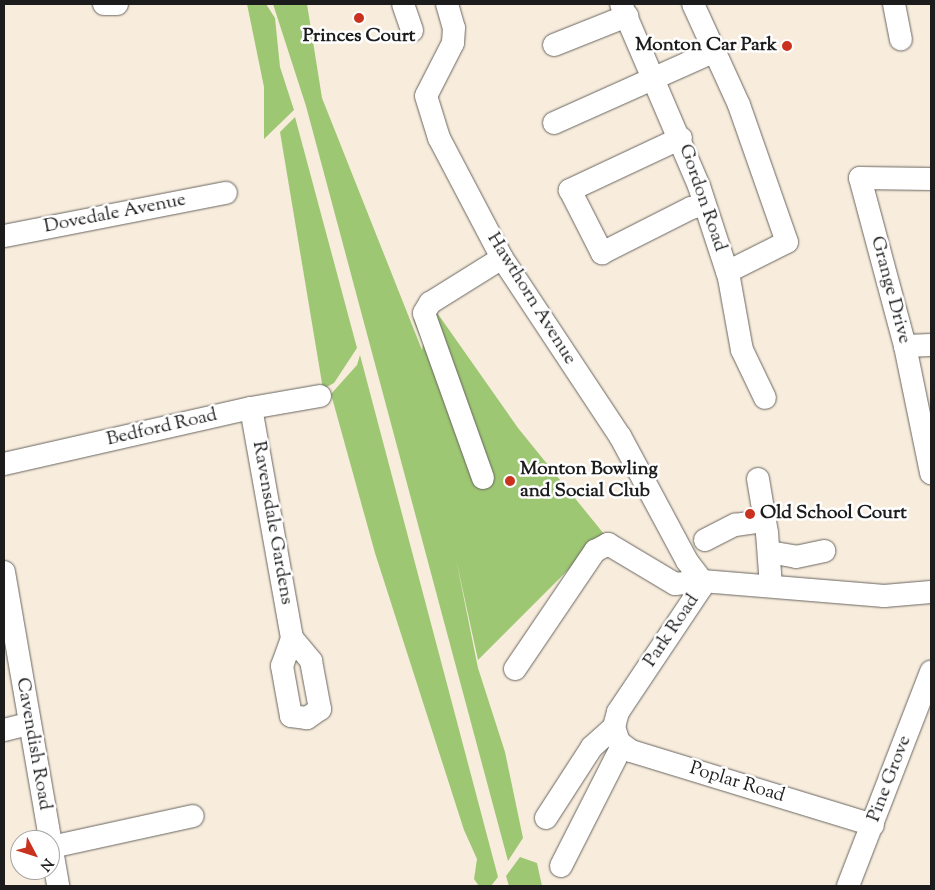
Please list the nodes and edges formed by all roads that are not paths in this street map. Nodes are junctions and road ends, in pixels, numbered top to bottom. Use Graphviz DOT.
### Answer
graph roads {
  1 [pos="104,4"];
  2 [pos="117,4"];
  3 [pos="403,4"];
  4 [pos="446,4"];
  5 [pos="693,4"];
  6 [pos="894,4"];
  7 [pos="624,10"];
  8 [pos="412,30"];
  9 [pos="901,39"];
  10 [pos="554,45"];
  11 [pos="715,51"];
  12 [pos="654,78"];
  13 [pos="554,123"];
  14 [pos="681,138"];
  15 [pos="931,179"];
  16 [pos="217,201"];
  17 [pos="705,205"];
  18 [pos="4,236"];
  19 [pos="502,258"];
  20 [pos="727,272"];
  21 [pos="931,345"];
  22 [pos="905,346"];
  23 [pos="320,396"];
  24 [pos="765,398"];
  25 [pos="251,408"];
  26 [pos="4,464"];
  27 [pos="931,473"];
  28 [pos="483,478"];
  29 [pos="758,479"];
  30 [pos="765,521"];
  31 [pos="705,540"];
  32 [pos="824,551"];
  33 [pos="769,552"];
  34 [pos="702,581"];
  35 [pos="5,586"];
  36 [pos="771,586"];
  37 [pos="931,592"];
  38 [pos="292,638"];
  39 [pos="515,669"];
  40 [pos="931,672"];
  41 [pos="28,724"];
  42 [pos="4,730"];
  43 [pos="618,736"];
  44 [pos="193,816"];
  45 [pos="546,818"];
  46 [pos="873,824"];
  47 [pos="49,830"];
  48 [pos="60,845"];
  49 [pos="562,866"];
  50 [pos="848,886"];
  1 -- 2 [label="street"];
  3 -- 8 [label="street"];
  4 -- 19 [label="street, Hawthorn Avenue"];
  5 -- 11 [label="street"];
  6 -- 9 [label="street"];
  7 -- 10 [label="street"];
  7 -- 12 [label="street, Gordon Road"];
  11 -- 12 [label="street"];
  11 -- 20 [label="street"];
  12 -- 13 [label="street"];
  12 -- 14 [label="street, Gordon Road"];
  14 -- 17 [label="street, Gordon Road"];
  14 -- 17 [label="street"];
  15 -- 22 [label="street, Grange Drive"];
  16 -- 18 [label="street, Dovedale Avenue"];
  17 -- 20 [label="street, Gordon Road"];
  19 -- 28 [label="street"];
  19 -- 34 [label="street, Hawthorn Avenue"];
  20 -- 24 [label="street, Gordon Road"];
  21 -- 22 [label="street"];
  22 -- 27 [label="street, Grange Drive"];
  23 -- 25 [label="street, Bedford Road"];
  25 -- 26 [label="street, Bedford Road"];
  25 -- 38 [label="street, Ravensdale Gardens"];
  29 -- 30 [label="street"];
  30 -- 31 [label="street"];
  30 -- 33 [label="street"];
  32 -- 33 [label="street"];
  33 -- 36 [label="street"];
  34 -- 36 [label="street, Park Road"];
  34 -- 39 [label="street"];
  34 -- 43 [label="street, Park Road"];
  35 -- 41 [label="street, Cavendish Road"];
  36 -- 37 [label="street, Park Road"];
  40 -- 46 [label="street, Pine Grove"];
  41 -- 42 [label="street"];
  41 -- 47 [label="street, Cavendish Road"];
  43 -- 45 [label="street, Park Road"];
  43 -- 46 [label="street, Poplar Road"];
  43 -- 49 [label="street"];
  44 -- 48 [label="street"];
  46 -- 50 [label="street, Pine Grove"];
}
